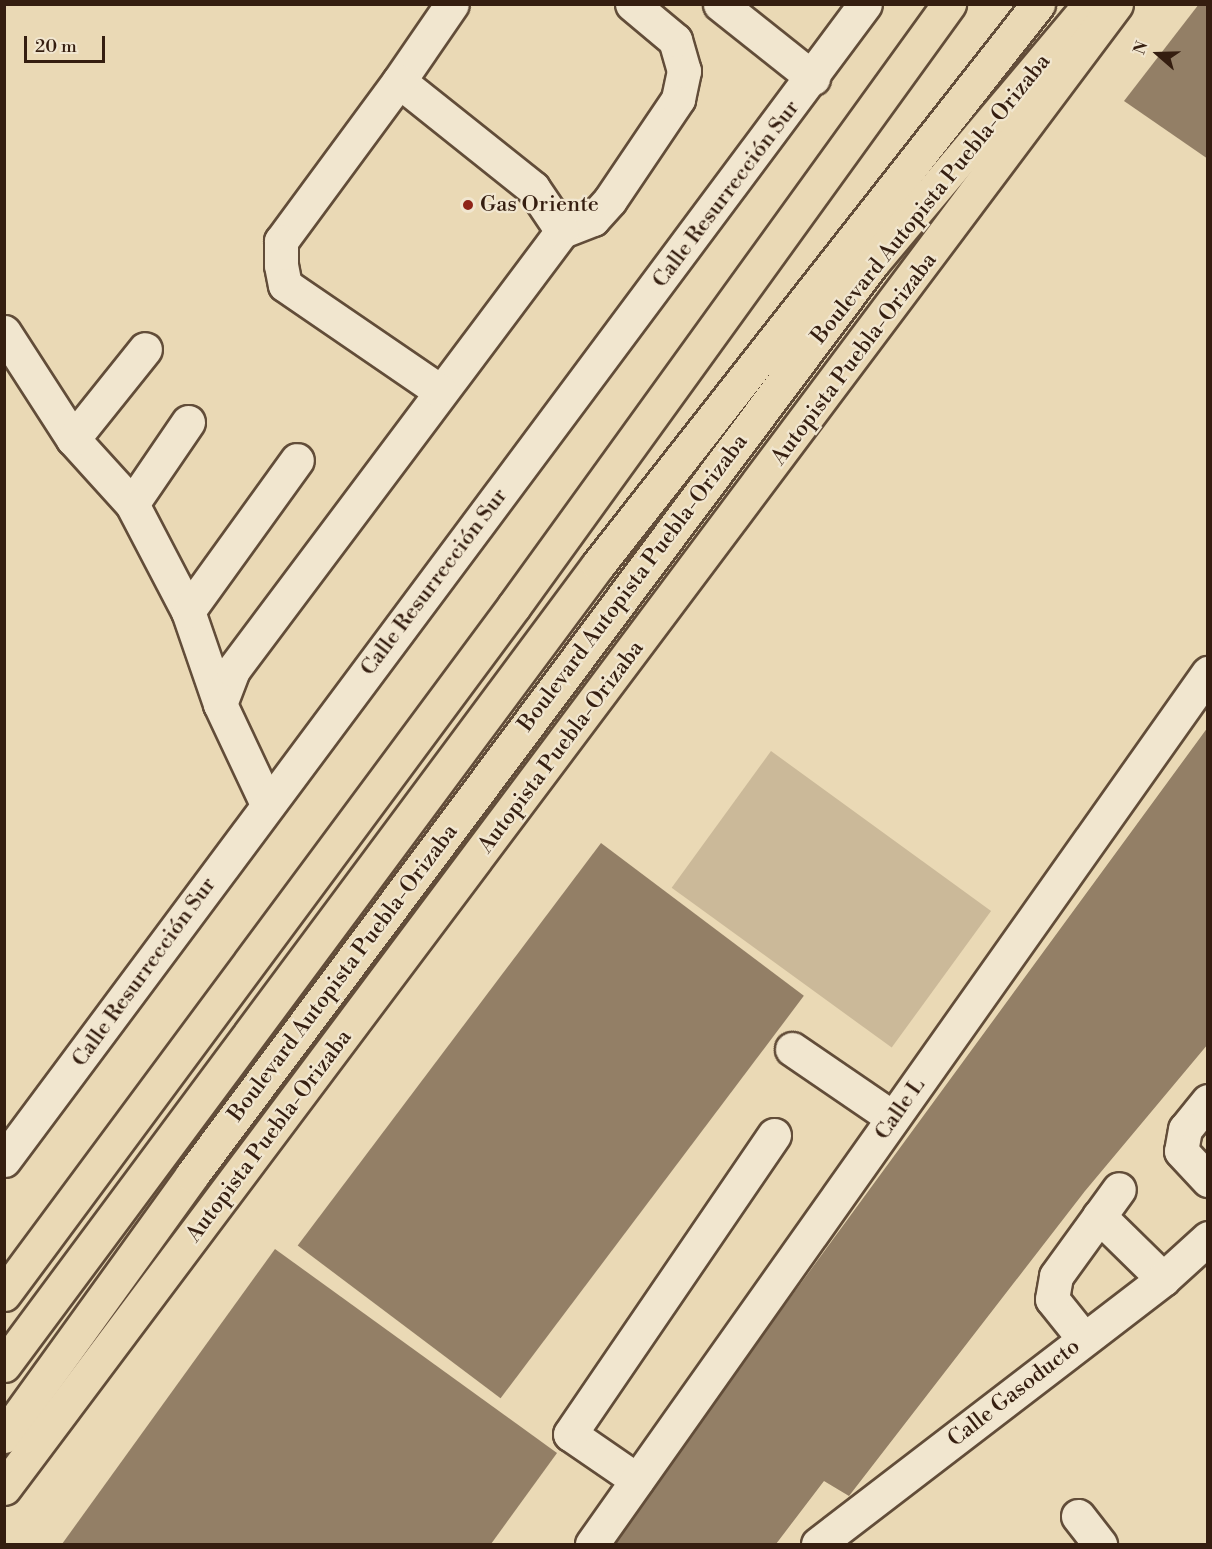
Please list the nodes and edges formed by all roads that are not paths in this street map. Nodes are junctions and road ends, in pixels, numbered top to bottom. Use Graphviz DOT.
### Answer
graph roads {
  1 [pos="452,4"];
  2 [pos="632,4"];
  3 [pos="720,4"];
  4 [pos="865,4"];
  5 [pos="949,4"];
  6 [pos="1038,4"];
  7 [pos="1090,4"];
  8 [pos="1116,4"];
  9 [pos="813,78"];
  10 [pos="399,81"];
  11 [pos="562,231"];
  12 [pos="4,332"];
  13 [pos="145,349"];
  14 [pos="440,391"];
  15 [pos="188,422"];
  16 [pos="73,439"];
  17 [pos="297,460"];
  18 [pos="132,504"];
  19 [pos="188,611"];
  20 [pos="1208,673"];
  21 [pos="220,704"];
  22 [pos="267,804"];
  23 [pos="792,1049"];
  24 [pos="1208,1101"];
  25 [pos="893,1118"];
  26 [pos="774,1134"];
  27 [pos="4,1161"];
  28 [pos="1208,1180"];
  29 [pos="1119,1189"];
  30 [pos="1099,1216"];
  31 [pos="1208,1238"];
  32 [pos="1163,1279"];
  33 [pos="4,1294"];
  34 [pos="1084,1340"];
  35 [pos="4,1365"];
  36 [pos="4,1436"];
  37 [pos="638,1480"];
  38 [pos="4,1488"];
  39 [pos="1078,1516"];
  40 [pos="592,1545"];
  41 [pos="818,1545"];
  42 [pos="1100,1545"];
  1 -- 10 [label="street"];
  2 -- 11 [label="street"];
  3 -- 9 [label="street"];
  4 -- 9 [label="street, Calle Resurrección Sur"];
  5 -- 33 [label="highway"];
  6 -- 35 [label="highway, Boulevard Autopista Puebla-Orizaba"];
  7 -- 36 [label="highway, Boulevard Autopista Puebla-Orizaba"];
  8 -- 38 [label="highway, Autopista Puebla-Orizaba"];
  9 -- 22 [label="street, Calle Resurrección Sur"];
  10 -- 11 [label="street"];
  10 -- 14 [label="street"];
  11 -- 14 [label="street"];
  12 -- 16 [label="street"];
  13 -- 16 [label="street"];
  14 -- 21 [label="street"];
  15 -- 18 [label="street"];
  16 -- 18 [label="street"];
  17 -- 19 [label="street"];
  18 -- 19 [label="street"];
  19 -- 21 [label="street"];
  20 -- 25 [label="street, Calle L"];
  21 -- 22 [label="street"];
  22 -- 27 [label="street, Calle Resurrección Sur"];
  23 -- 25 [label="street"];
  24 -- 28 [label="street"];
  25 -- 37 [label="street, Calle L"];
  26 -- 37 [label="street"];
  29 -- 30 [label="street"];
  30 -- 32 [label="street"];
  30 -- 34 [label="street"];
  31 -- 32 [label="street, Calle Gasoducto"];
  32 -- 34 [label="street, Calle Gasoducto"];
  34 -- 41 [label="street, Calle Gasoducto"];
  37 -- 40 [label="street, Calle L"];
  39 -- 42 [label="street"];
}
